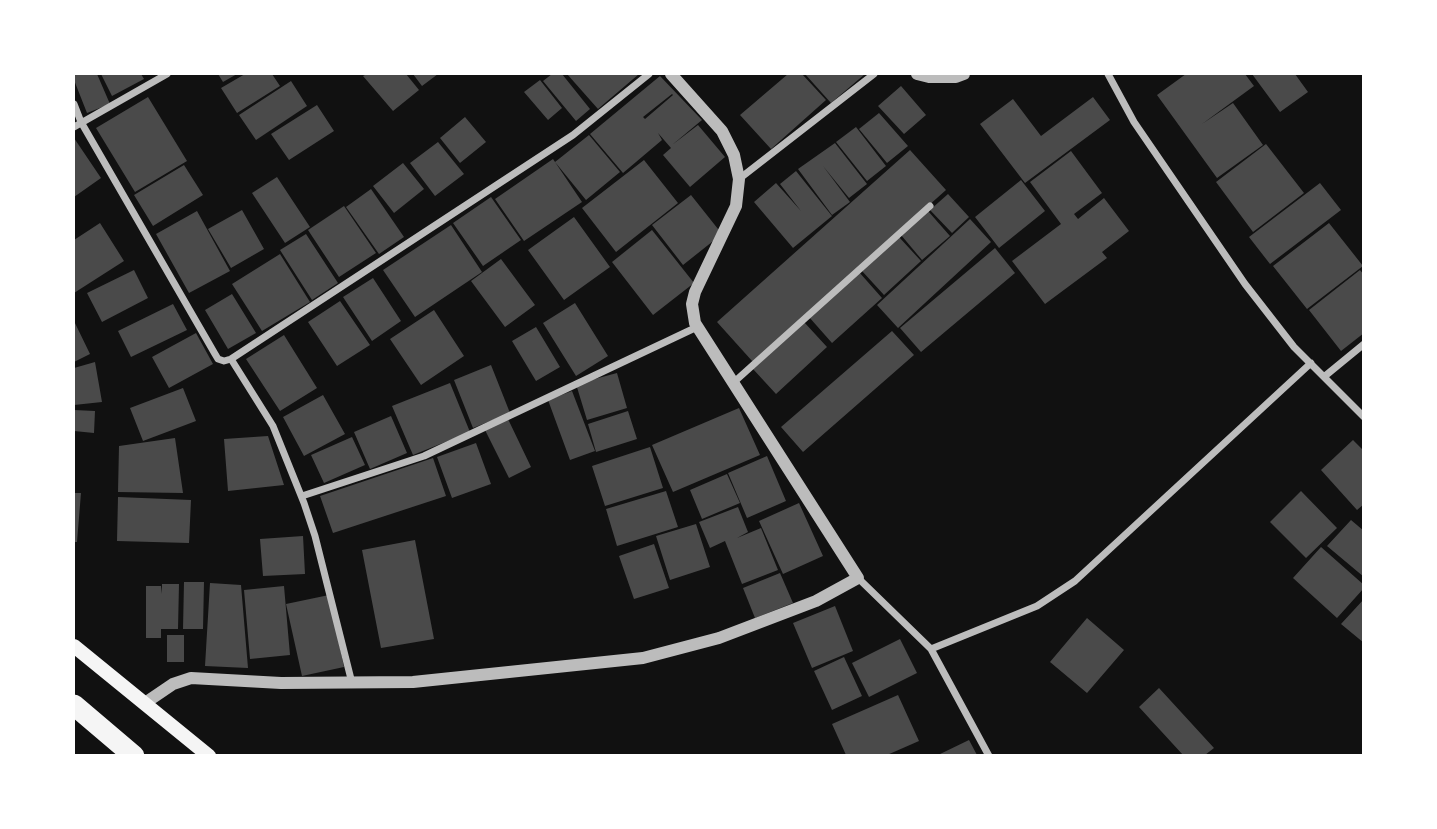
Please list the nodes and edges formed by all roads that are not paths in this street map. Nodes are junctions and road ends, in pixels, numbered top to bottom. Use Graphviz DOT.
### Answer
graph roads {
  1 [pos="167,74"];
  2 [pos="649,74"];
  3 [pos="671,74"];
  4 [pos="874,74"];
  5 [pos="917,74"];
  6 [pos="964,74"];
  7 [pos="1108,74"];
  8 [pos="74,104"];
  9 [pos="81,122"];
  10 [pos="74,127"];
  11 [pos="739,179"];
  12 [pos="930,206"];
  13 [pos="697,327"];
  14 [pos="1363,344"];
  15 [pos="231,359"];
  16 [pos="1311,363"];
  17 [pos="1325,376"];
  18 [pos="733,383"];
  19 [pos="1363,417"];
  20 [pos="302,496"];
  21 [pos="858,578"];
  22 [pos="74,646"];
  23 [pos="931,649"];
  24 [pos="352,683"];
  25 [pos="145,703"];
  26 [pos="74,705"];
  27 [pos="134,755"];
  28 [pos="209,755"];
  29 [pos="989,755"];
  1 -- 9 [label="street"];
  2 -- 15 [label="street"];
  3 -- 11 [label="street"];
  4 -- 11 [label="street"];
  5 -- 6 [label="street"];
  7 -- 16 [label="street"];
  8 -- 9 [label="street"];
  9 -- 10 [label="street"];
  9 -- 15 [label="street"];
  11 -- 13 [label="street"];
  12 -- 18 [label="street"];
  13 -- 18 [label="street"];
  13 -- 20 [label="street"];
  14 -- 17 [label="street"];
  15 -- 20 [label="street"];
  16 -- 17 [label="street"];
  16 -- 23 [label="street"];
  17 -- 19 [label="street"];
  18 -- 21 [label="street"];
  20 -- 24 [label="street"];
  21 -- 23 [label="street"];
  21 -- 24 [label="street"];
  22 -- 25 [label="main road"];
  23 -- 29 [label="street"];
  24 -- 25 [label="street"];
  25 -- 28 [label="main road"];
  26 -- 27 [label="highway"];
}
